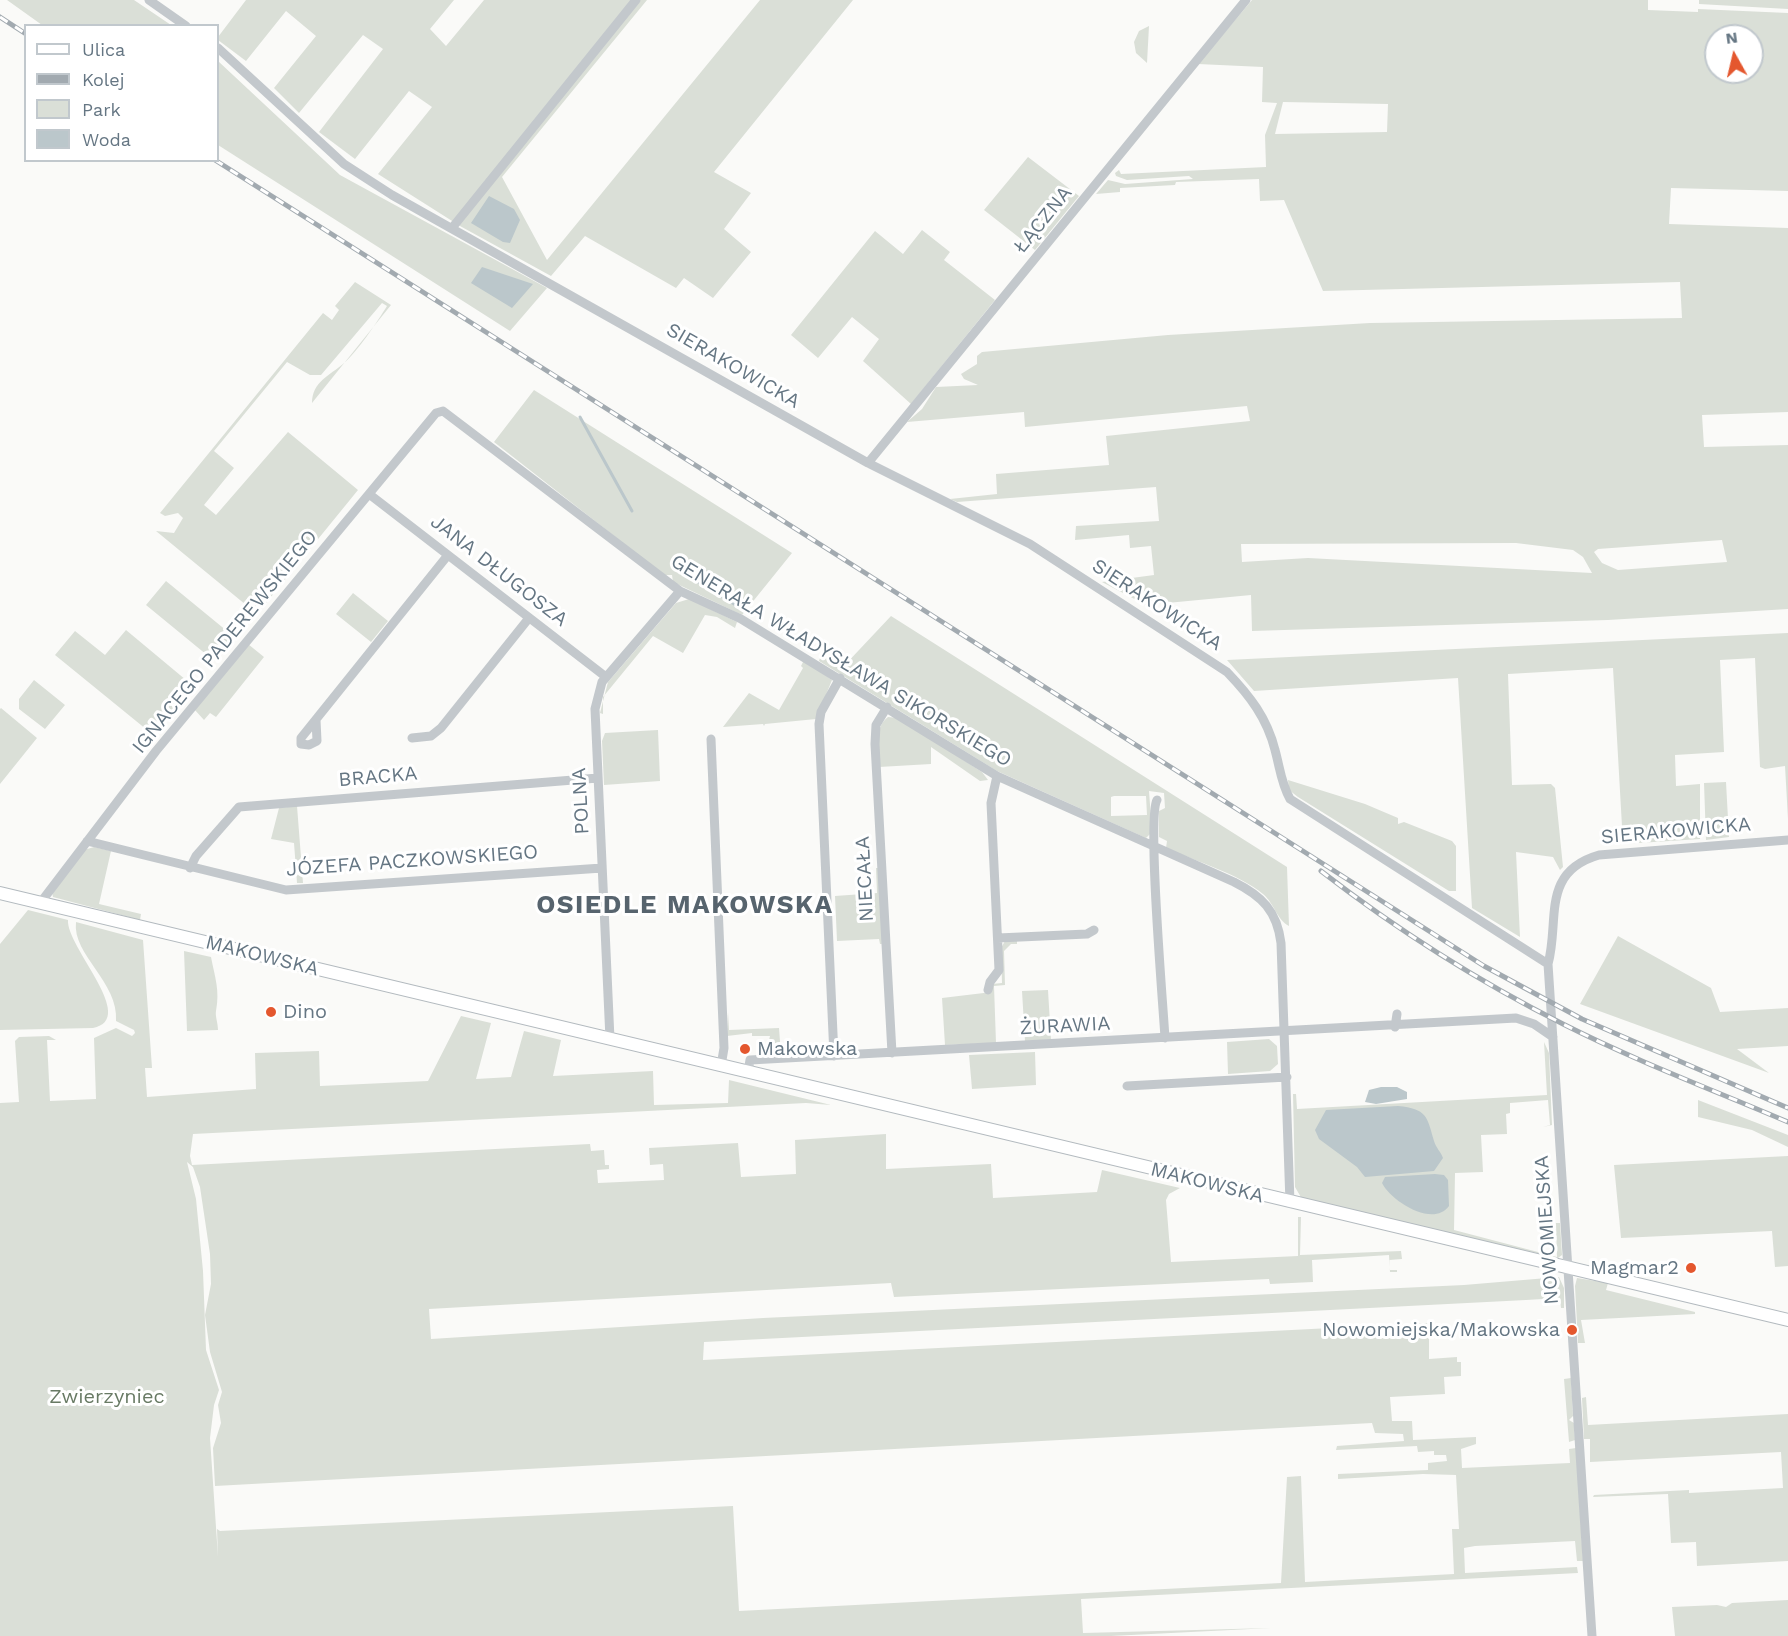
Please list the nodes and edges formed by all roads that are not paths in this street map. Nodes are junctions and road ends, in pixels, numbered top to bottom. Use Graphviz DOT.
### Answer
graph roads {
  1 [pos="148,0"];
  2 [pos="636,0"];
  3 [pos="1245,0"];
  4 [pos="183,24"];
  5 [pos="219,49"];
  6 [pos="452,228"];
  7 [pos="443,411"];
  8 [pos="868,463"];
  9 [pos="369,494"];
  10 [pos="448,555"];
  11 [pos="680,591"];
  12 [pos="529,618"];
  13 [pos="606,676"];
  14 [pos="840,678"];
  15 [pos="887,707"];
  16 [pos="316,720"];
  17 [pos="412,738"];
  18 [pos="711,738"];
  19 [pos="997,776"];
  20 [pos="598,778"];
  21 [pos="1157,800"];
  22 [pos="1788,840"];
  23 [pos="87,841"];
  24 [pos="1155,847"];
  25 [pos="190,868"];
  26 [pos="602,868"];
  27 [pos="0,893"];
  28 [pos="41,902"];
  29 [pos="1094,930"];
  30 [pos="998,938"];
  31 [pos="1548,964"];
  32 [pos="988,990"];
  33 [pos="1397,1014"];
  34 [pos="1395,1027"];
  35 [pos="1285,1031"];
  36 [pos="1553,1037"];
  37 [pos="1165,1038"];
  38 [pos="610,1039"];
  39 [pos="892,1053"];
  40 [pos="834,1056"];
  41 [pos="721,1066"];
  42 [pos="748,1072"];
  43 [pos="1287,1077"];
  44 [pos="1127,1086"];
  45 [pos="1290,1203"];
  46 [pos="1568,1268"];
  47 [pos="1788,1320"];
  48 [pos="1592,1636"];
  1 -- 4 [label="street"];
  2 -- 6 [label="street"];
  3 -- 8 [label="street, ŁĄCZNA"];
  5 -- 6 [label="street, SIERAKOWICKA"];
  6 -- 8 [label="street, SIERAKOWICKA"];
  7 -- 9 [label="street, IGNACEGO PADEREWSKIEGO"];
  7 -- 11 [label="street, GENERAŁA WŁADYSŁAWA SIKORSKIEGO"];
  8 -- 31 [label="street, SIERAKOWICKA"];
  9 -- 10 [label="street, JANA DŁUGOSZA"];
  9 -- 23 [label="street, IGNACEGO PADEREWSKIEGO"];
  10 -- 12 [label="street, JANA DŁUGOSZA"];
  10 -- 16 [label="street"];
  11 -- 13 [label="street, POLNA"];
  11 -- 14 [label="street, GENERAŁA WŁADYSŁAWA SIKORSKIEGO"];
  12 -- 13 [label="street, JANA DŁUGOSZA"];
  12 -- 17 [label="street"];
  13 -- 20 [label="street, POLNA"];
  14 -- 15 [label="street, GENERAŁA WŁADYSŁAWA SIKORSKIEGO"];
  14 -- 40 [label="street"];
  15 -- 19 [label="street, GENERAŁA WŁADYSŁAWA SIKORSKIEGO"];
  15 -- 39 [label="street, NIECAŁA"];
  18 -- 41 [label="street"];
  19 -- 24 [label="street, GENERAŁA WŁADYSŁAWA SIKORSKIEGO"];
  19 -- 30 [label="street"];
  20 -- 25 [label="street, BRACKA"];
  20 -- 26 [label="street, POLNA"];
  21 -- 24 [label="street"];
  22 -- 31 [label="street, SIERAKOWICKA"];
  23 -- 25 [label="street, JÓZEFA PACZKOWSKIEGO"];
  23 -- 28 [label="street, IGNACEGO PADEREWSKIEGO"];
  24 -- 35 [label="street, GENERAŁA WŁADYSŁAWA SIKORSKIEGO"];
  24 -- 37 [label="street"];
  25 -- 26 [label="street, JÓZEFA PACZKOWSKIEGO"];
  26 -- 38 [label="street, POLNA"];
  27 -- 28 [label="street, MAKOWSKA"];
  28 -- 38 [label="street, MAKOWSKA"];
  29 -- 30 [label="street"];
  30 -- 32 [label="street"];
  31 -- 36 [label="street, NOWOMIEJSKA"];
  33 -- 34 [label="street"];
  34 -- 35 [label="street, ŻURAWIA"];
  34 -- 36 [label="street, ŻURAWIA"];
  35 -- 37 [label="street, ŻURAWIA"];
  35 -- 43 [label="street, GENERAŁA WŁADYSŁAWA SIKORSKIEGO"];
  36 -- 46 [label="street, NOWOMIEJSKA"];
  37 -- 39 [label="street, ŻURAWIA"];
  38 -- 41 [label="street, MAKOWSKA"];
  39 -- 40 [label="street, ŻURAWIA"];
  40 -- 42 [label="street, ŻURAWIA"];
  41 -- 42 [label="street, MAKOWSKA"];
  42 -- 45 [label="street, MAKOWSKA"];
  43 -- 44 [label="street"];
  43 -- 45 [label="street, GENERAŁA WŁADYSŁAWA SIKORSKIEGO"];
  45 -- 46 [label="street, MAKOWSKA"];
  46 -- 47 [label="street, MAKOWSKA"];
  46 -- 48 [label="street, NOWOMIEJSKA"];
}
